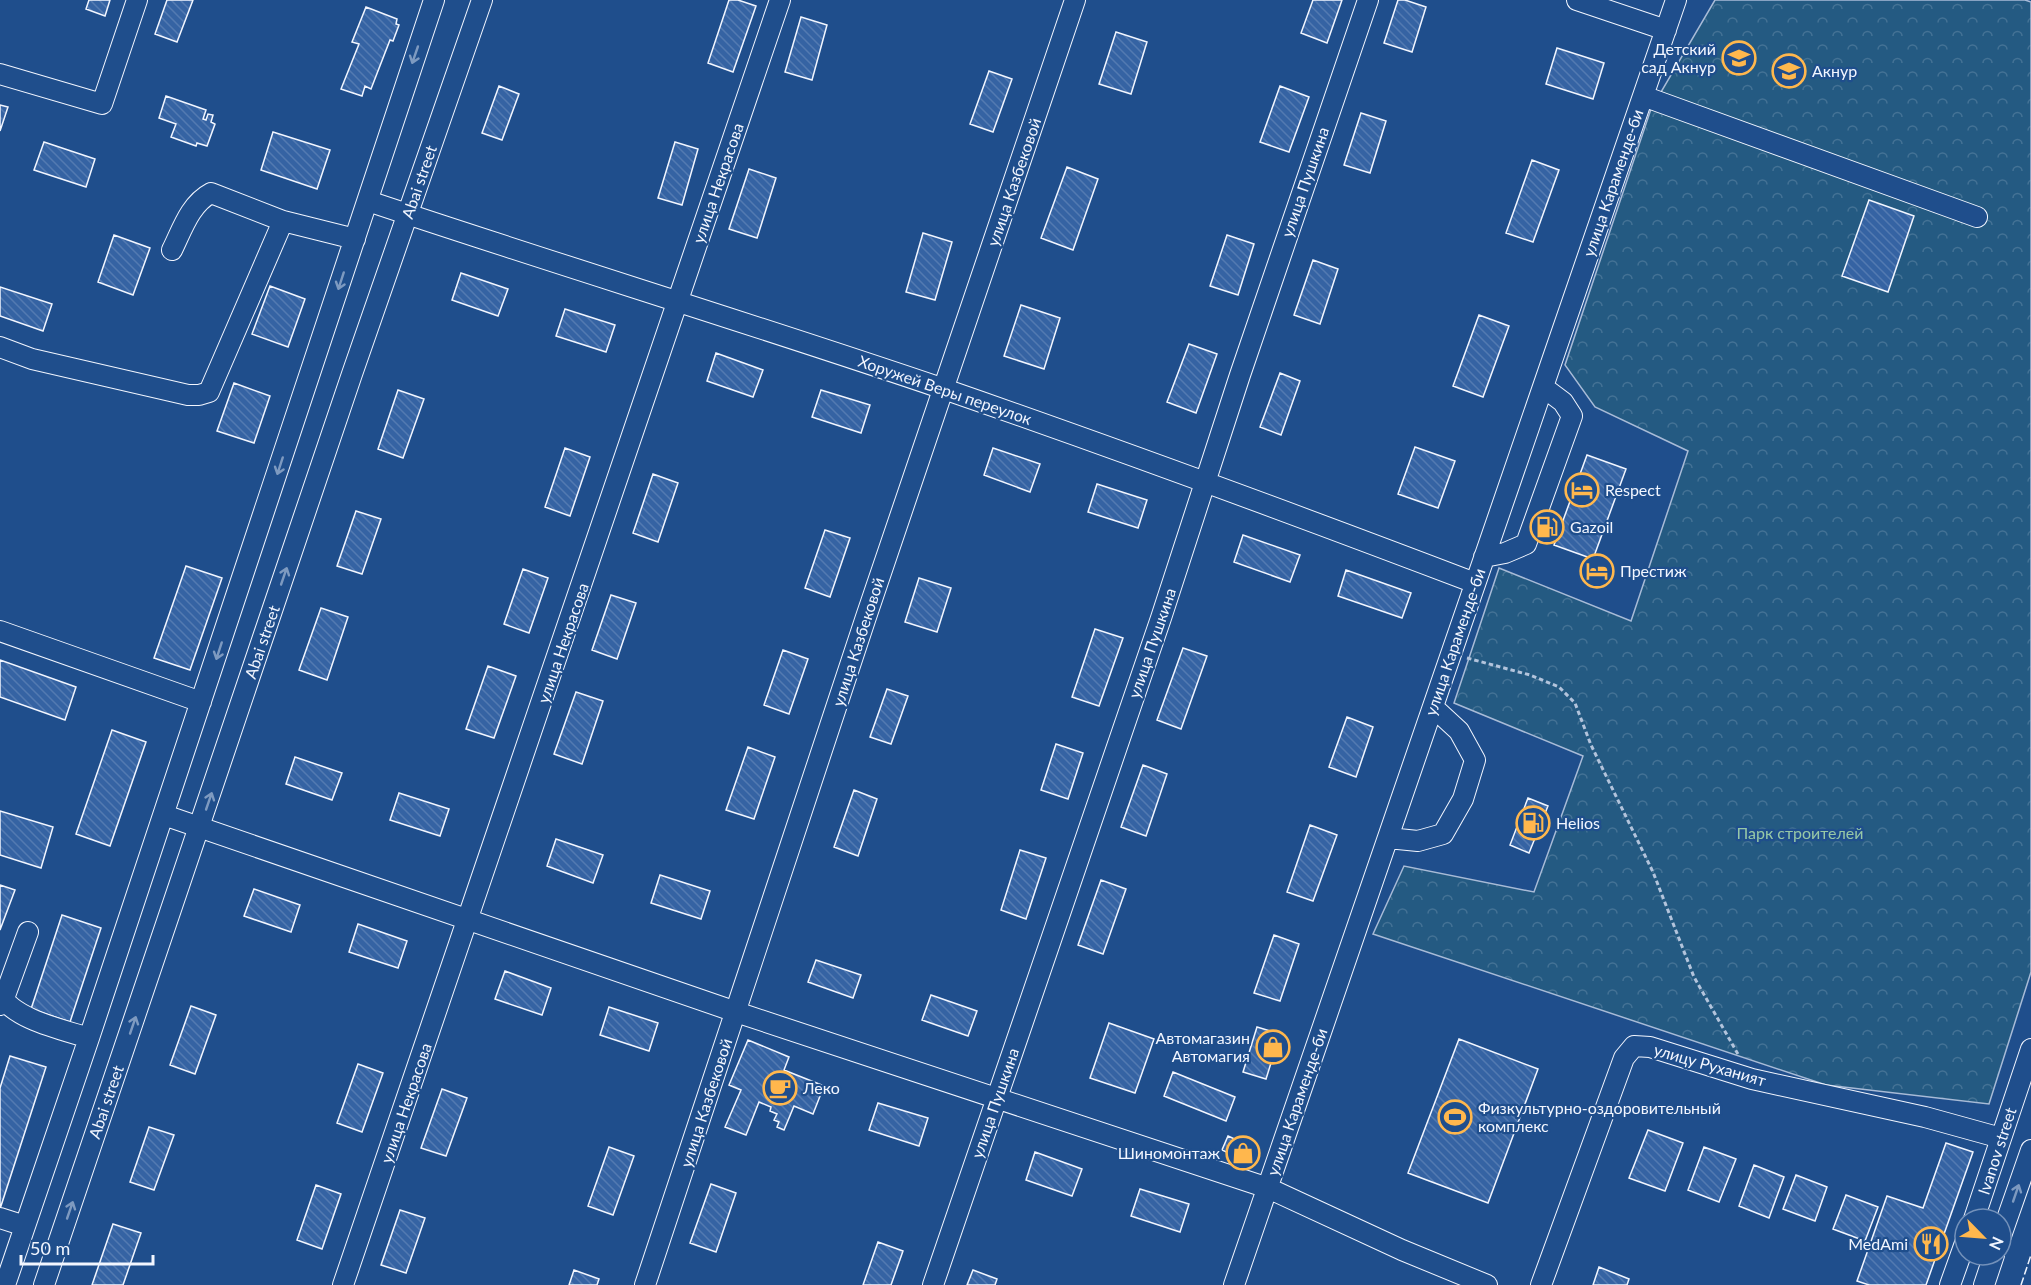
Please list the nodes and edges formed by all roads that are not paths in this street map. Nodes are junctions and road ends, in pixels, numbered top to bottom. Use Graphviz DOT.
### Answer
graph roads {
  1 [pos="136,0"];
  2 [pos="434,0"];
  3 [pos="482,0"];
  4 [pos="780,0"];
  5 [pos="1075,0"];
  6 [pos="1368,0"];
  7 [pos="1577,0"];
  8 [pos="1676,0"];
  9 [pos="1666,30"];
  10 [pos="0,74"];
  11 [pos="1643,96"];
  12 [pos="368,201"];
  13 [pos="408,214"];
  14 [pos="1977,217"];
  15 [pos="283,221"];
  16 [pos="355,239"];
  17 [pos="172,250"];
  18 [pos="679,301"];
  19 [pos="0,347"];
  20 [pos="1543,387"];
  21 [pos="944,389"];
  22 [pos="1205,481"];
  23 [pos="1484,557"];
  24 [pos="1475,583"];
  25 [pos="0,631"];
  26 [pos="201,702"];
  27 [pos="1433,707"];
  28 [pos="164,815"];
  29 [pos="200,827"];
  30 [pos="1388,838"];
  31 [pos="469,919"];
  32 [pos="28,932"];
  33 [pos="1,1000"];
  34 [pos="736,1012"];
  35 [pos="89,1038"];
  36 [pos="2031,1049"];
  37 [pos="996,1098"];
  38 [pos="2001,1138"];
  39 [pos="2031,1150"];
  40 [pos="1268,1188"];
  41 [pos="1978,1207"];
  42 [pos="2011,1207"];
  43 [pos="0,1218"];
  44 [pos="24,1226"];
  45 [pos="1956,1267"];
  46 [pos="1990,1267"];
  47 [pos="5,1285"];
  48 [pos="44,1285"];
  49 [pos="343,1285"];
  50 [pos="645,1285"];
  51 [pos="933,1285"];
  52 [pos="1234,1285"];
  53 [pos="1487,1285"];
  54 [pos="1541,1285"];
  55 [pos="1950,1285"];
  56 [pos="1984,1285"];
  1 -- 10 [label="street"];
  2 -- 12 [label="street, one-way"];
  3 -- 13 [label="street, Abai street"];
  4 -- 18 [label="street, улица Некрасова"];
  5 -- 21 [label="street, улица Казбековой"];
  6 -- 22 [label="street, улица Пушкина"];
  7 -- 9 [label="street"];
  8 -- 9 [label="street, улица Караменде-би"];
  9 -- 11 [label="street, улица Караменде-би"];
  11 -- 14 [label="street"];
  11 -- 20 [label="street, улица Караменде-би"];
  12 -- 13 [label="street, Хоружей Веры переулок"];
  12 -- 16 [label="street"];
  13 -- 18 [label="street, Хоружей Веры переулок"];
  29 -- 13 [label="street, Abai street, one-way"];
  15 -- 16 [label="street"];
  15 -- 17 [label="street"];
  15 -- 19 [label="street"];
  16 -- 26 [label="street, one-way"];
  18 -- 21 [label="street, Хоружей Веры переулок"];
  18 -- 31 [label="street, улица Некрасова"];
  20 -- 23 [label="street, улица Караменде-би"];
  20 -- 23 [label="street"];
  21 -- 22 [label="street, Хоружей Веры переулок"];
  21 -- 34 [label="street, улица Казбековой"];
  22 -- 24 [label="street, Хоружей Веры переулок"];
  22 -- 37 [label="street, улица Пушкина"];
  23 -- 24 [label="street, улица Караменде-би"];
  24 -- 27 [label="street, улица Караменде-би"];
  25 -- 26 [label="street"];
  26 -- 28 [label="street"];
  27 -- 30 [label="street, улица Караменде-би"];
  27 -- 30 [label="street"];
  28 -- 29 [label="street"];
  28 -- 35 [label="street"];
  29 -- 31 [label="street"];
  48 -- 29 [label="street, Abai street, one-way"];
  30 -- 40 [label="street, улица Караменде-би"];
  31 -- 34 [label="street"];
  31 -- 49 [label="street, улица Некрасова"];
  32 -- 33 [label="street"];
  33 -- 35 [label="street"];
  34 -- 37 [label="street"];
  34 -- 50 [label="street, улица Казбековой"];
  35 -- 44 [label="street"];
  36 -- 38 [label="street, Ivanov street"];
  37 -- 40 [label="street"];
  37 -- 51 [label="street, улица Пушкина"];
  38 -- 41 [label="street, Ivanov street"];
  38 -- 54 [label="street, улицу Руханият"];
  42 -- 39 [label="street, Ivanov street, one-way"];
  40 -- 52 [label="street, улица Караменде-би"];
  40 -- 53 [label="street"];
  43 -- 44 [label="street"];
  44 -- 47 [label="street"];
  45 -- 55 [label="street"];
  46 -- 56 [label="street"];
}
